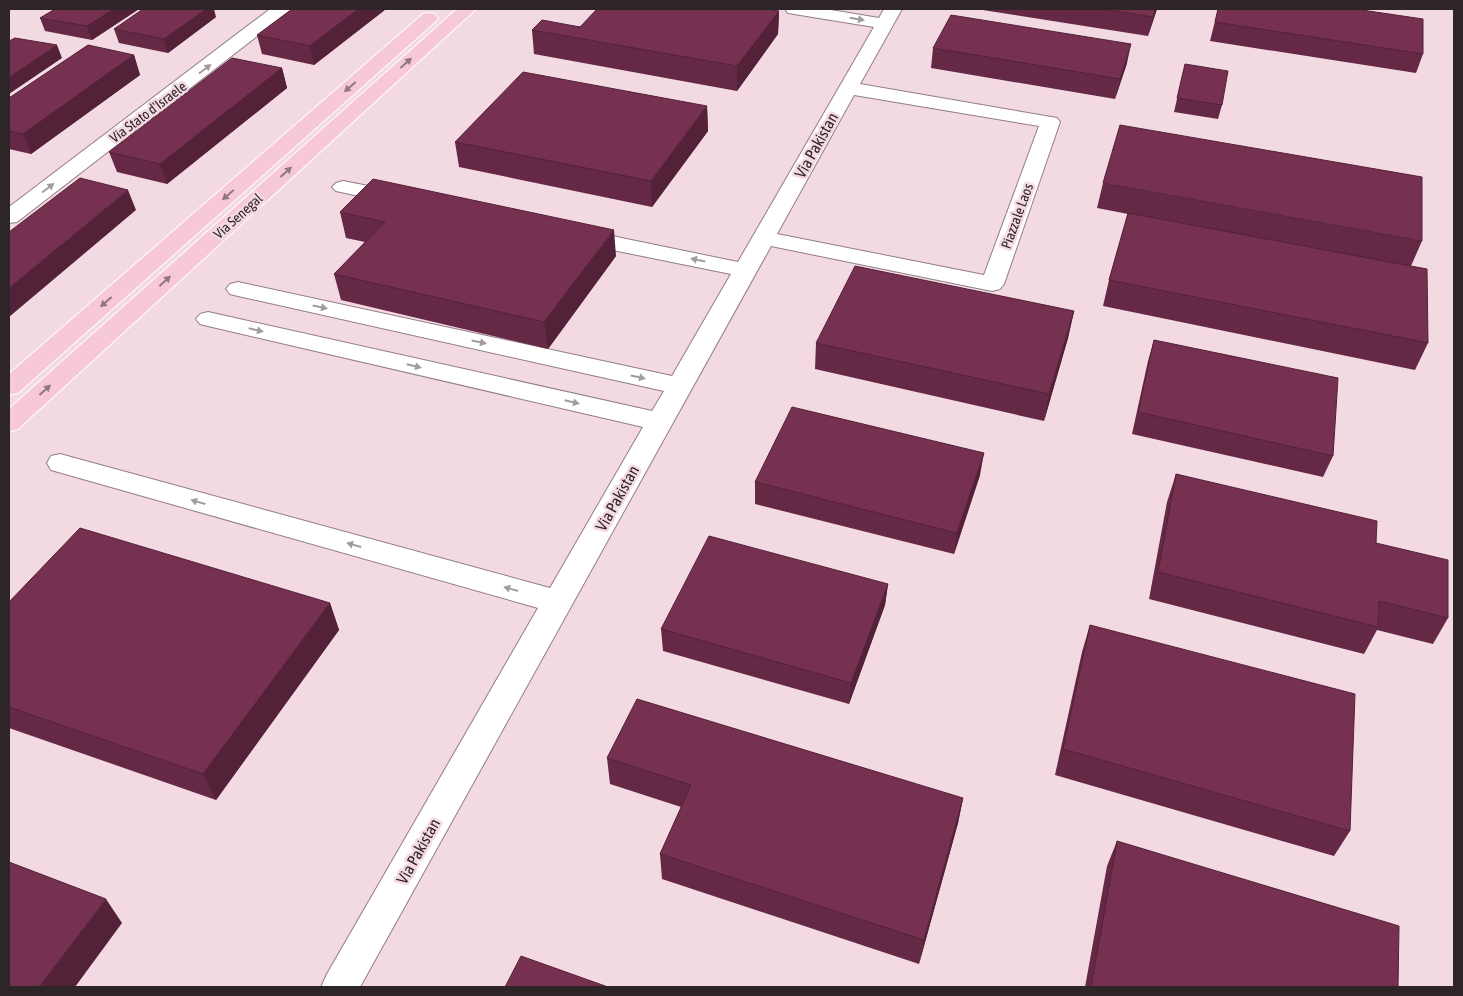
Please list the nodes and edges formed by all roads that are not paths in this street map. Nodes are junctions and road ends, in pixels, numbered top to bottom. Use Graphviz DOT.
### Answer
graph roads {
  1 [pos="279,9"];
  2 [pos="439,9"];
  3 [pos="467,9"];
  4 [pos="794,9"];
  5 [pos="889,16"];
  6 [pos="849,88"];
  7 [pos="343,187"];
  8 [pos="420,203"];
  9 [pos="9,217"];
  10 [pos="554,231"];
  11 [pos="764,238"];
  12 [pos="746,270"];
  13 [pos="238,289"];
  14 [pos="208,319"];
  15 [pos="680,386"];
  16 [pos="9,388"];
  17 [pos="660,422"];
  18 [pos="9,423"];
  19 [pos="60,463"];
  20 [pos="558,602"];
  21 [pos="340,987"];
  9 -- 1 [label="street, Via Stato d'Israele, one-way"];
  2 -- 16 [label="main road, Via Senegal, one-way"];
  18 -- 3 [label="main road, Via Senegal, one-way"];
  4 -- 5 [label="street, one-way"];
  5 -- 6 [label="street, Via Pakistan"];
  6 -- 11 [label="street, Via Pakistan"];
  6 -- 11 [label="street, Piazzale Laos"];
  7 -- 8 [label="street"];
  12 -- 10 [label="street, one-way"];
  11 -- 12 [label="street, Via Pakistan"];
  12 -- 15 [label="street, Via Pakistan"];
  13 -- 15 [label="street, one-way"];
  14 -- 17 [label="street, one-way"];
  15 -- 17 [label="street, Via Pakistan"];
  17 -- 20 [label="street, Via Pakistan"];
  20 -- 19 [label="street, one-way"];
  20 -- 21 [label="street, Via Pakistan"];
}
